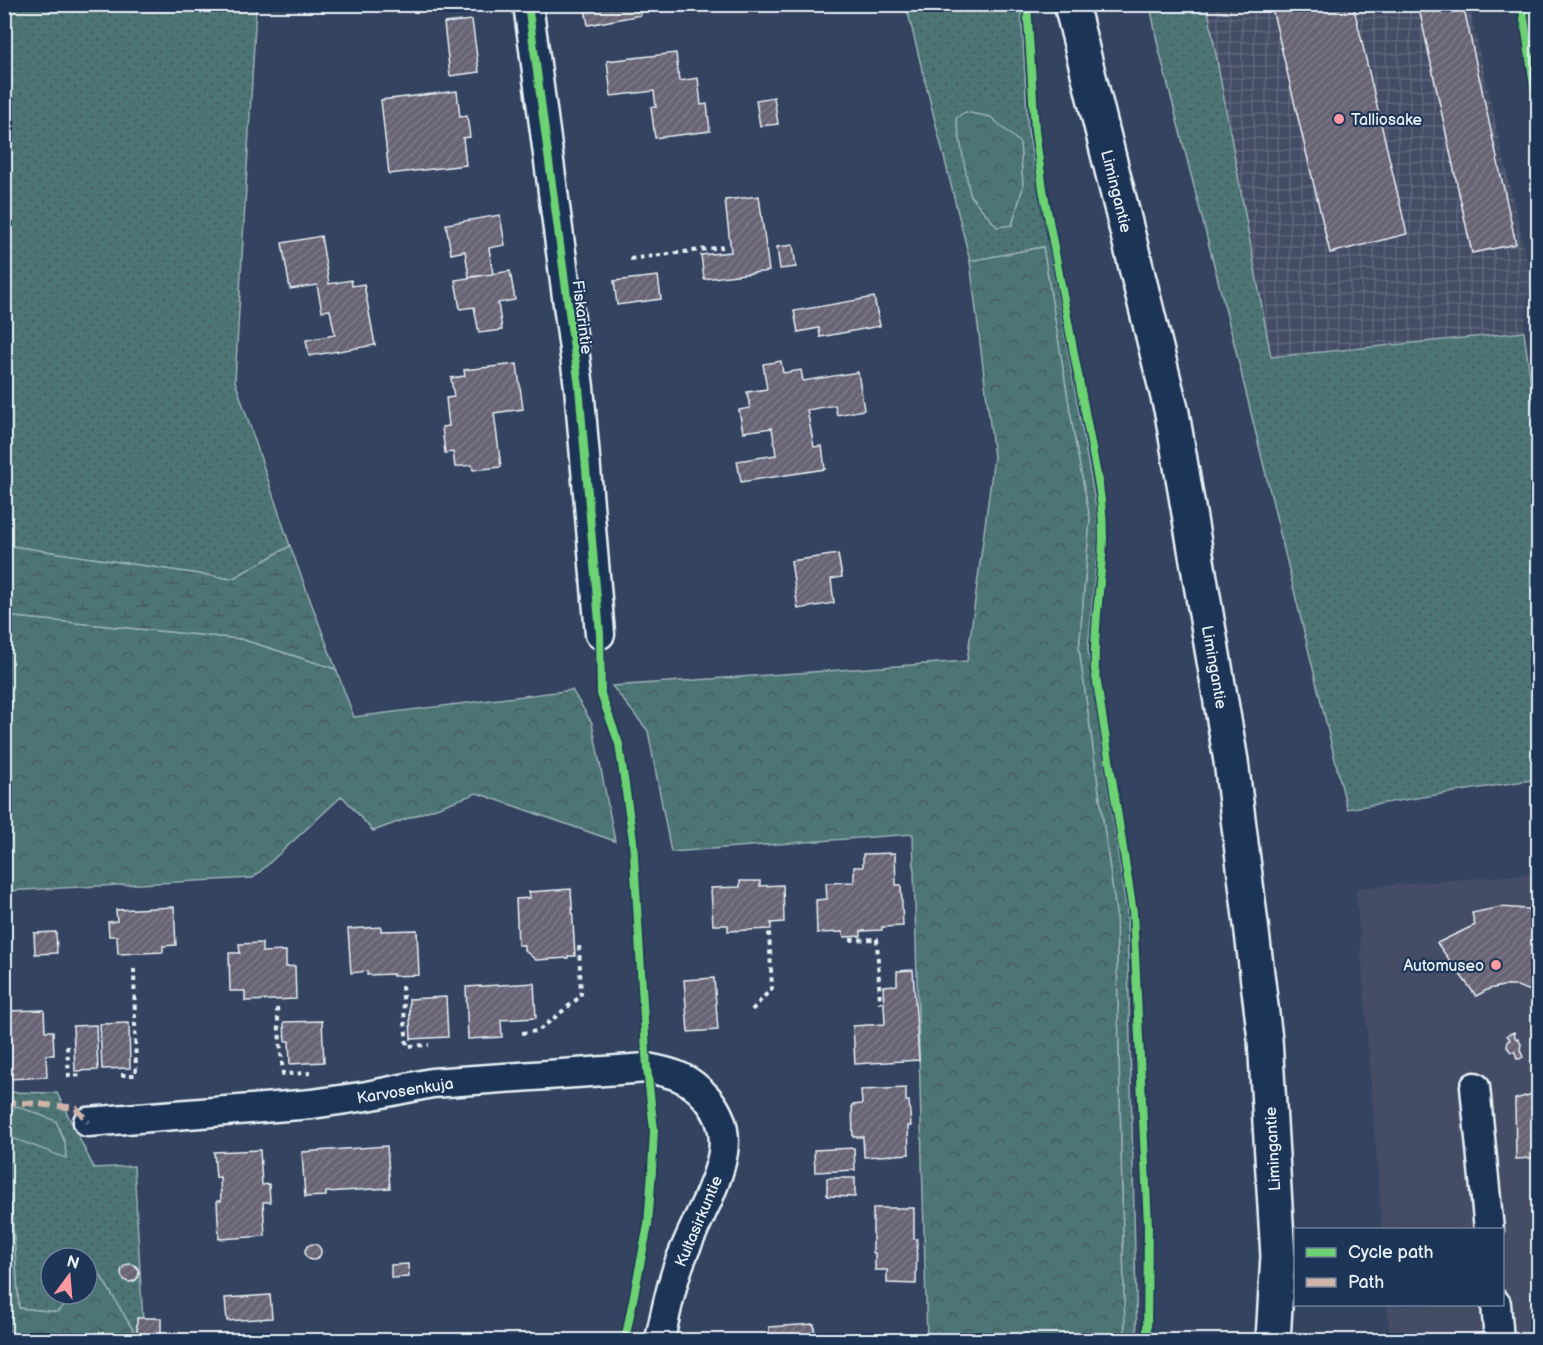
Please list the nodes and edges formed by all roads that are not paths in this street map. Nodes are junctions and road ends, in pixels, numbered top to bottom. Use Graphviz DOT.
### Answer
graph roads {
  1 [pos="528,4"];
  2 [pos="1071,4"];
  3 [pos="600,634"];
  4 [pos="1475,1087"];
  5 [pos="711,1102"];
  6 [pos="88,1122"];
  7 [pos="1489,1228"];
  8 [pos="1496,1306"];
  9 [pos="660,1341"];
  10 [pos="1273,1341"];
  11 [pos="1499,1341"];
  1 -- 3 [label="street, Fiskarintie"];
  2 -- 10 [label="main road, Limingantie"];
  4 -- 7 [label="street"];
  5 -- 6 [label="street, Karvosenkuja"];
  5 -- 9 [label="street, Kultasirkuntie"];
  8 -- 11 [label="street"];
}
